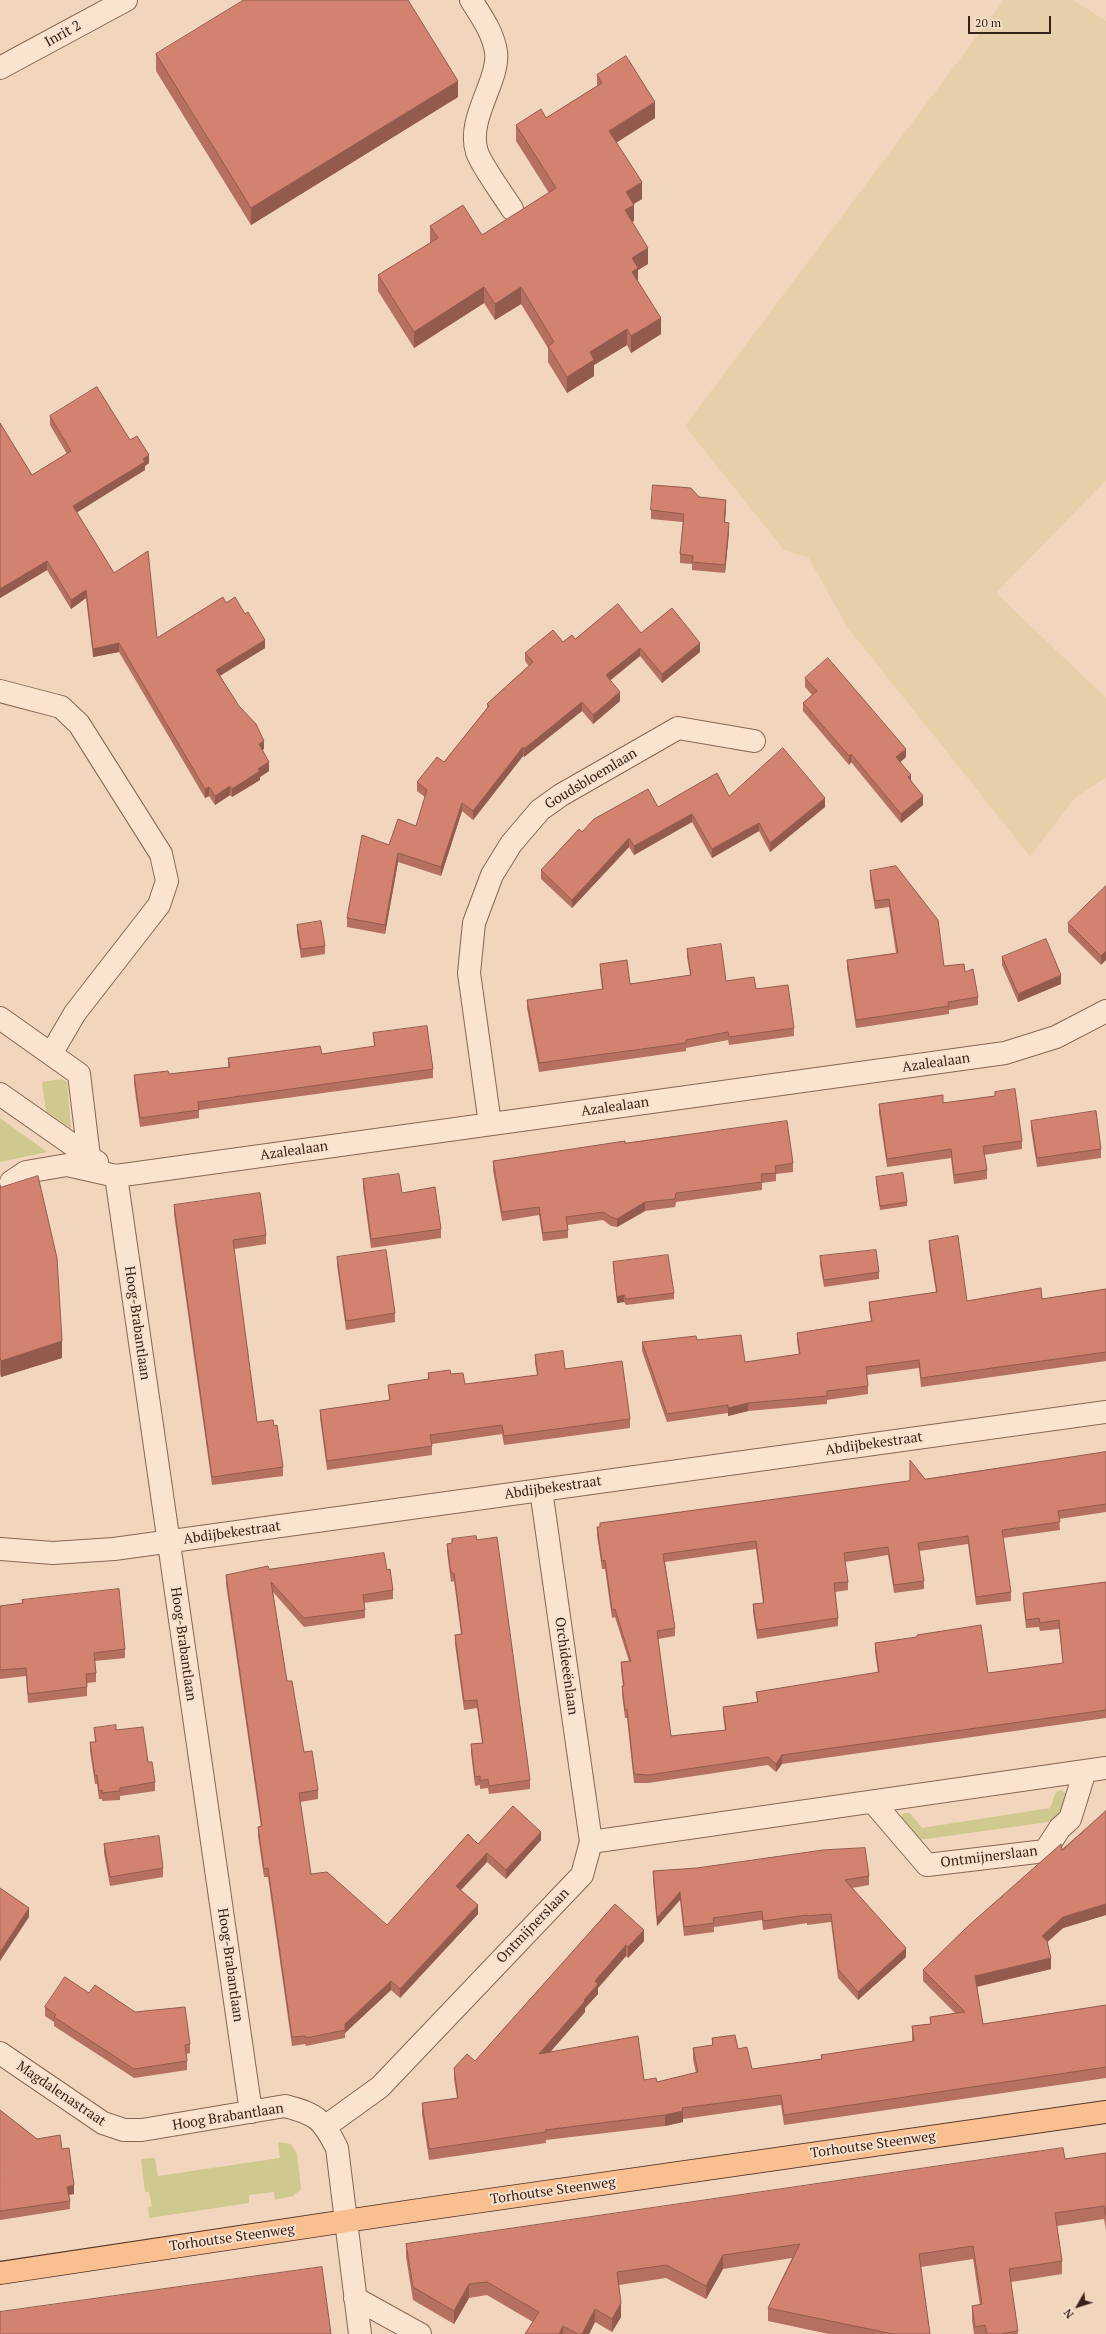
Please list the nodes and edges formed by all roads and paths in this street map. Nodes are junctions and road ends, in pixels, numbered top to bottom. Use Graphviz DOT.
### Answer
graph roads {
  1 [pos="126,0"];
  2 [pos="471,0"];
  3 [pos="0,68"];
  4 [pos="512,209"];
  5 [pos="0,691"];
  6 [pos="754,741"];
  7 [pos="1106,1011"];
  8 [pos="0,1018"];
  9 [pos="51,1054"];
  10 [pos="0,1094"];
  11 [pos="490,1124"];
  12 [pos="89,1157"];
  13 [pos="116,1176"];
  14 [pos="11,1182"];
  15 [pos="1106,1412"];
  16 [pos="541,1490"];
  17 [pos="168,1542"];
  18 [pos="0,1549"];
  19 [pos="1106,1768"];
  20 [pos="1085,1771"];
  21 [pos="872,1802"];
  22 [pos="591,1842"];
  23 [pos="0,2053"];
  24 [pos="251,2112"];
  25 [pos="1106,2112"];
  26 [pos="326,2126"];
  27 [pos="124,2130"];
  28 [pos="346,2222"];
  29 [pos="0,2273"];
  30 [pos="355,2298"];
  31 [pos="360,2334"];
  32 [pos="420,2334"];
  1 -- 3 [label="street, Inrit 2"];
  2 -- 4 [label="street"];
  5 -- 9 [label="street"];
  6 -- 11 [label="street, Goudsbloemlaan"];
  7 -- 11 [label="street, Azalealaan"];
  8 -- 9 [label="street"];
  9 -- 12 [label="street"];
  10 -- 12 [label="street"];
  11 -- 13 [label="street, Azalealaan"];
  12 -- 13 [label="street"];
  13 -- 14 [label="street"];
  13 -- 17 [label="street, Hoog-Brabantlaan"];
  15 -- 16 [label="street, Abdijbekestraat"];
  16 -- 17 [label="street, Abdijbekestraat"];
  16 -- 22 [label="street, Orchideeënlaan"];
  17 -- 18 [label="street, Abdijbekestraat"];
  17 -- 24 [label="street, Hoog-Brabantlaan"];
  19 -- 20 [label="street"];
  20 -- 21 [label="street"];
  20 -- 21 [label="street, Ontmijnerslaan"];
  21 -- 22 [label="street"];
  22 -- 26 [label="street, Ontmijnerslaan"];
  23 -- 27 [label="street, Magdalenastraat"];
  24 -- 26 [label="street, Hoog Brabantlaan"];
  24 -- 27 [label="street, Hoog Brabantlaan"];
  25 -- 28 [label="main road, Torhoutse Steenweg"];
  26 -- 28 [label="street"];
  28 -- 29 [label="main road, Torhoutse Steenweg"];
  28 -- 30 [label="street"];
  30 -- 31 [label="street"];
  30 -- 32 [label="street"];
}
